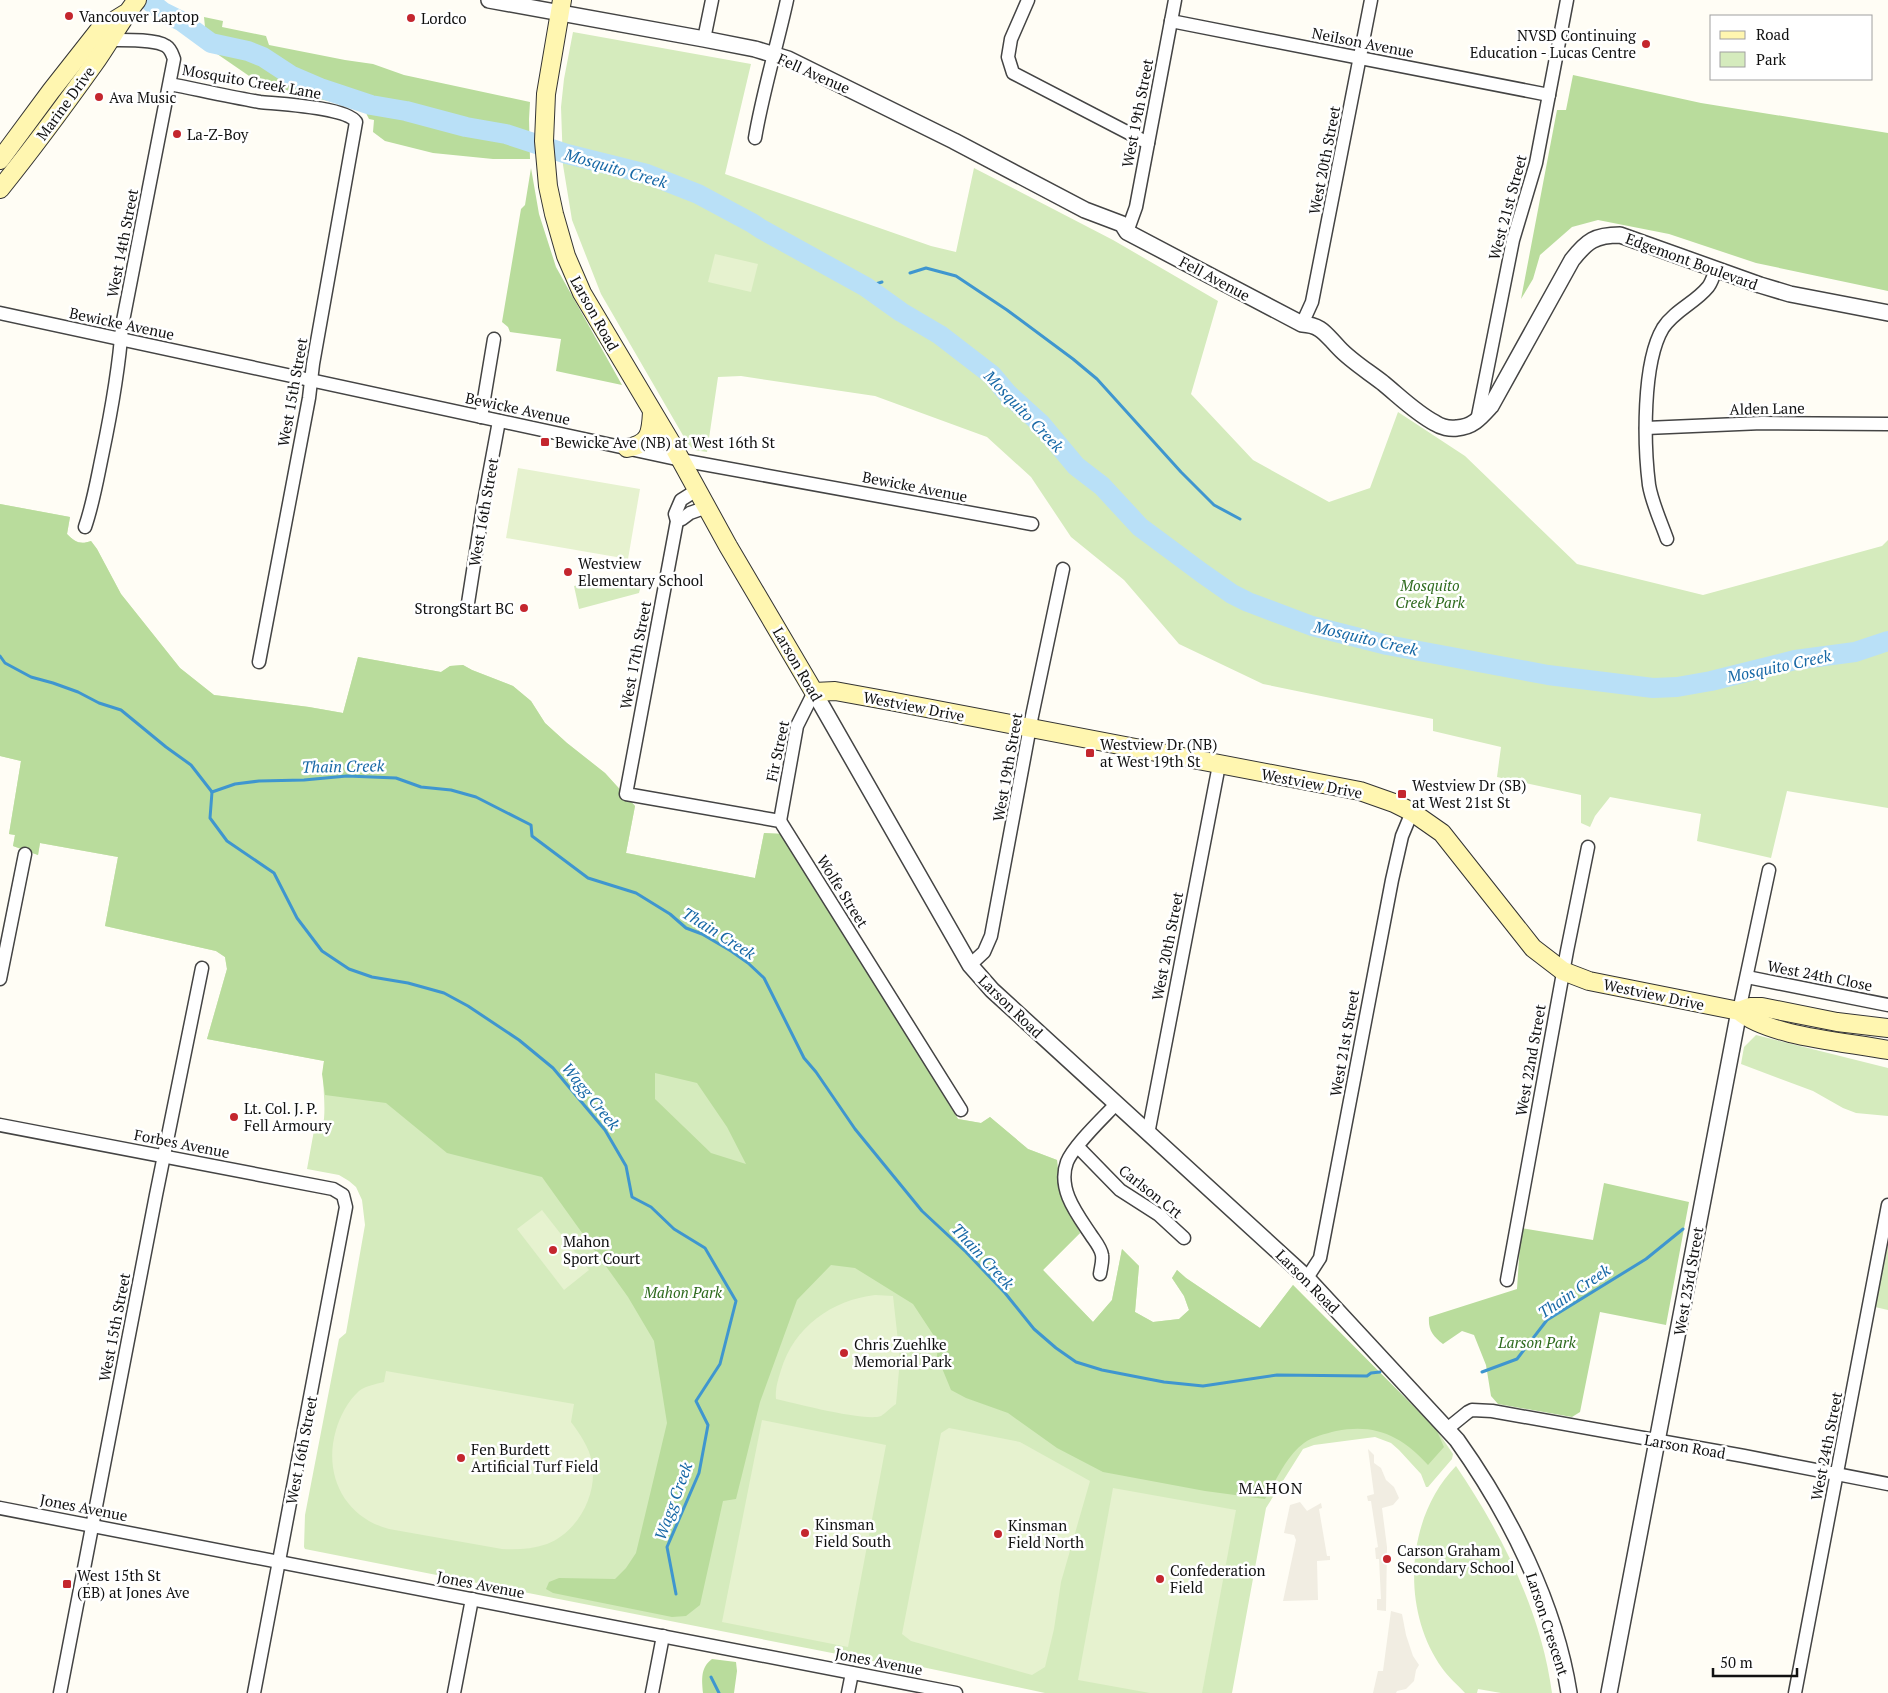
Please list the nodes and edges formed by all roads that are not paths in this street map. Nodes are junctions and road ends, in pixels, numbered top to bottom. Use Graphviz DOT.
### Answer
graph roads {
  1 [pos="489,0"];
  2 [pos="712,0"];
  3 [pos="787,0"];
  4 [pos="1028,0"];
  5 [pos="1175,0"];
  6 [pos="1371,0"];
  7 [pos="1567,0"];
  8 [pos="561,6"];
  9 [pos="131,7"];
  10 [pos="1171,21"];
  11 [pos="704,39"];
  12 [pos="111,40"];
  13 [pos="774,55"];
  14 [pos="1360,58"];
  15 [pos="170,84"];
  16 [pos="1549,95"];
  17 [pos="356,127"];
  18 [pos="754,138"];
  19 [pos="1148,143"];
  20 [pos="0,160"];
  21 [pos="0,189"];
  22 [pos="1127,232"];
  23 [pos="1716,270"];
  24 [pos="0,313"];
  25 [pos="1888,313"];
  26 [pos="1302,324"];
  27 [pos="121,339"];
  28 [pos="494,339"];
  29 [pos="311,381"];
  30 [pos="652,412"];
  31 [pos="480,417"];
  32 [pos="499,421"];
  33 [pos="1477,421"];
  34 [pos="1888,424"];
  35 [pos="1646,428"];
  36 [pos="627,448"];
  37 [pos="681,460"];
  38 [pos="697,490"];
  39 [pos="706,507"];
  40 [pos="677,521"];
  41 [pos="1032,524"];
  42 [pos="85,527"];
  43 [pos="1667,539"];
  44 [pos="1063,569"];
  45 [pos="468,603"];
  46 [pos="259,662"];
  47 [pos="814,692"];
  48 [pos="1030,729"];
  49 [pos="1219,765"];
  50 [pos="1412,812"];
  51 [pos="780,821"];
  52 [pos="1588,847"];
  53 [pos="25,854"];
  54 [pos="1769,870"];
  55 [pos="970,965"];
  56 [pos="202,968"];
  57 [pos="1563,971"];
  58 [pos="1746,977"];
  59 [pos="0,979"];
  60 [pos="1888,1005"];
  61 [pos="1739,1011"];
  62 [pos="1888,1028"];
  63 [pos="1888,1050"];
  64 [pos="1116,1104"];
  65 [pos="961,1110"];
  66 [pos="0,1125"];
  67 [pos="1148,1134"];
  68 [pos="1078,1147"];
  69 [pos="164,1155"];
  70 [pos="1888,1205"];
  71 [pos="346,1207"];
  72 [pos="1184,1238"];
  73 [pos="1100,1274"];
  74 [pos="1307,1278"];
  75 [pos="1507,1280"];
  76 [pos="1447,1429"];
  77 [pos="1658,1442"];
  78 [pos="1837,1474"];
  79 [pos="1888,1484"];
  80 [pos="0,1508"];
  81 [pos="92,1525"];
  82 [pos="279,1562"];
  83 [pos="472,1599"];
  84 [pos="663,1636"];
  85 [pos="852,1673"];
  86 [pos="60,1693"];
  87 [pos="254,1693"];
  88 [pos="454,1693"];
  89 [pos="652,1693"];
  90 [pos="848,1693"];
  91 [pos="956,1693"];
  92 [pos="1569,1693"];
  93 [pos="1609,1693"];
  94 [pos="1795,1693"];
  1 -- 8 [label="street, Fell Avenue"];
  2 -- 11 [label="street"];
  3 -- 13 [label="street"];
  4 -- 19 [label="street"];
  5 -- 10 [label="street, West 19th Street"];
  6 -- 14 [label="street, West 20th Street"];
  7 -- 16 [label="street, West 21st Street"];
  8 -- 11 [label="street, Fell Avenue"];
  8 -- 30 [label="main road, Larson Road"];
  9 -- 12 [label="main road, Marine Drive"];
  9 -- 20 [label="main road, Marine Drive"];
  10 -- 14 [label="street, Neilson Avenue"];
  10 -- 19 [label="street, West 19th Street"];
  11 -- 13 [label="street, Fell Avenue"];
  12 -- 15 [label="street, Mosquito Creek Lane"];
  12 -- 21 [label="main road, Marine Drive"];
  13 -- 18 [label="street"];
  13 -- 22 [label="street, Fell Avenue"];
  14 -- 16 [label="street, Neilson Avenue"];
  14 -- 26 [label="street, West 20th Street"];
  15 -- 17 [label="street, Mosquito Creek Lane"];
  15 -- 27 [label="street, West 14th Street"];
  16 -- 33 [label="street, West 21st Street"];
  17 -- 29 [label="street, West 15th Street"];
  19 -- 22 [label="street, West 19th Street"];
  22 -- 26 [label="street, Fell Avenue"];
  23 -- 25 [label="street, Edgemont Boulevard"];
  23 -- 33 [label="street, Edgemont Boulevard"];
  23 -- 35 [label="street"];
  24 -- 27 [label="street, Bewicke Avenue"];
  26 -- 33 [label="street, Fell Avenue"];
  27 -- 29 [label="street, Bewicke Avenue"];
  27 -- 42 [label="street, West 14th Street"];
  28 -- 31 [label="street"];
  29 -- 31 [label="street, Bewicke Avenue"];
  29 -- 46 [label="street, West 15th Street"];
  30 -- 36 [label="main road"];
  30 -- 37 [label="main road, Larson Road"];
  31 -- 32 [label="street, Bewicke Avenue"];
  32 -- 36 [label="street, Bewicke Avenue"];
  32 -- 45 [label="street, West 16th Street"];
  34 -- 35 [label="street, Alden Lane"];
  35 -- 43 [label="street"];
  36 -- 37 [label="street, Bewicke Avenue"];
  37 -- 38 [label="main road, Larson Road"];
  37 -- 41 [label="street, Bewicke Avenue"];
  38 -- 39 [label="main road, Larson Road"];
  38 -- 40 [label="street, West 17th Street"];
  39 -- 40 [label="street"];
  39 -- 47 [label="main road, Larson Road"];
  40 -- 51 [label="street, West 17th Street"];
  44 -- 48 [label="street, West 19th Street"];
  47 -- 48 [label="main road, Westview Drive"];
  47 -- 51 [label="street, Fir Street"];
  47 -- 55 [label="street, Larson Road"];
  48 -- 49 [label="main road, Westview Drive"];
  48 -- 55 [label="street, West 19th Street"];
  49 -- 50 [label="main road, Westview Drive"];
  49 -- 67 [label="street, West 20th Street"];
  50 -- 57 [label="main road, Westview Drive"];
  50 -- 74 [label="street, West 21st Street"];
  51 -- 65 [label="street, Wolfe Street"];
  52 -- 57 [label="street, West 22nd Street"];
  53 -- 59 [label="street"];
  54 -- 58 [label="street, West 23rd Street"];
  55 -- 64 [label="street, Larson Road"];
  56 -- 69 [label="street, West 15th Street"];
  57 -- 61 [label="main road, Westview Drive"];
  57 -- 75 [label="street, West 22nd Street"];
  58 -- 60 [label="street, West 24th Close"];
  58 -- 61 [label="street, West 23rd Street"];
  61 -- 62 [label="main road, Westview Drive"];
  61 -- 63 [label="main road, Westview Drive"];
  61 -- 77 [label="street, West 23rd Street"];
  64 -- 67 [label="street, Larson Road"];
  64 -- 68 [label="street"];
  66 -- 69 [label="street, Forbes Avenue"];
  67 -- 74 [label="street, Larson Road"];
  68 -- 72 [label="street, Carlson Crt"];
  68 -- 73 [label="street"];
  69 -- 71 [label="street, Forbes Avenue"];
  69 -- 81 [label="street, West 15th Street"];
  70 -- 78 [label="street, West 24th Street"];
  71 -- 82 [label="street, West 16th Street"];
  74 -- 76 [label="street, Larson Road"];
  76 -- 77 [label="street, Larson Road"];
  76 -- 92 [label="street, Larson Crescent"];
  77 -- 78 [label="street, Larson Road"];
  77 -- 93 [label="street, West 23rd Street"];
  78 -- 79 [label="street, Larson Road"];
  78 -- 94 [label="street, West 24th Street"];
  80 -- 81 [label="street, Jones Avenue"];
  81 -- 82 [label="street, Jones Avenue"];
  81 -- 86 [label="street, West 15th Street"];
  82 -- 83 [label="street, Jones Avenue"];
  82 -- 87 [label="street, West 16th Street"];
  83 -- 84 [label="street, Jones Avenue"];
  83 -- 88 [label="street"];
  84 -- 85 [label="street, Jones Avenue"];
  84 -- 89 [label="street"];
  85 -- 90 [label="street"];
  85 -- 91 [label="street, Jones Avenue"];
}
